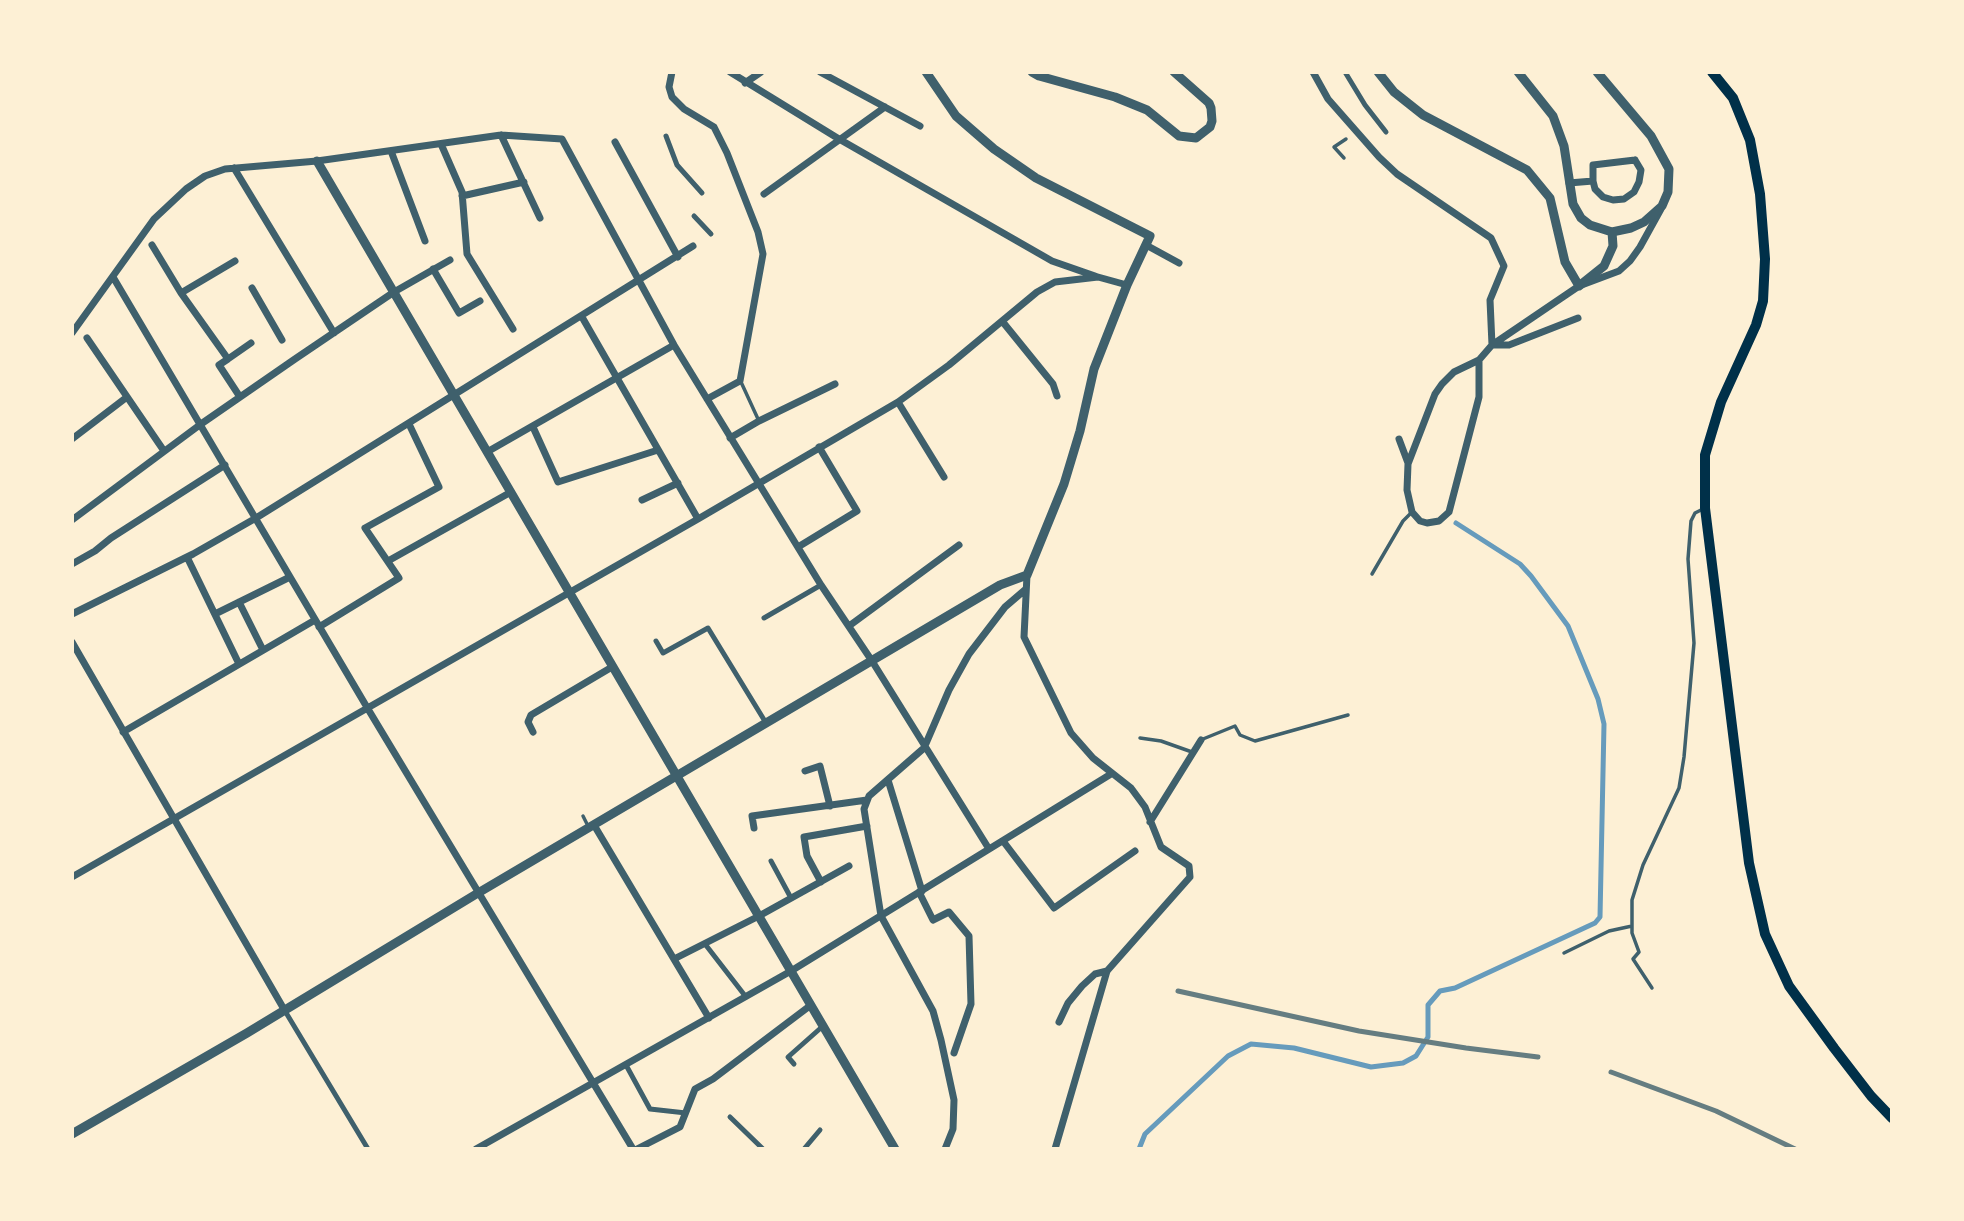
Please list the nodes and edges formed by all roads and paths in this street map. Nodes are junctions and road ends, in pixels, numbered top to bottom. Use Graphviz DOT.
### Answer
graph roads {
  1 [pos="672,72"];
  2 [pos="730,72"];
  3 [pos="761,72"];
  4 [pos="820,72"];
  5 [pos="926,72"];
  6 [pos="1032,72"];
  7 [pos="1174,72"];
  8 [pos="1313,72"];
  9 [pos="1345,72"];
  10 [pos="1378,72"];
  11 [pos="1518,72"];
  12 [pos="1597,72"];
  13 [pos="1712,72"];
  14 [pos="745,83"];
  15 [pos="885,107"];
  16 [pos="920,126"];
  17 [pos="1386,132"];
  18 [pos="501,135"];
  19 [pos="666,136"];
  20 [pos="839,139"];
  21 [pos="1346,139"];
  22 [pos="615,142"];
  23 [pos="441,144"];
  24 [pos="391,151"];
  25 [pos="1344,158"];
  26 [pos="317,161"];
  27 [pos="234,168"];
  28 [pos="1592,181"];
  29 [pos="524,182"];
  30 [pos="1569,183"];
  31 [pos="702,193"];
  32 [pos="764,194"];
  33 [pos="462,197"];
  34 [pos="1662,206"];
  35 [pos="694,216"];
  36 [pos="540,218"];
  37 [pos="1612,232"];
  38 [pos="711,233"];
  39 [pos="425,241"];
  40 [pos="1148,241"];
  41 [pos="152,245"];
  42 [pos="693,246"];
  43 [pos="678,257"];
  44 [pos="450,260"];
  45 [pos="235,261"];
  46 [pos="1179,263"];
  47 [pos="433,269"];
  48 [pos="113,277"];
  49 [pos="1098,277"];
  50 [pos="639,281"];
  51 [pos="1127,285"];
  52 [pos="1578,286"];
  53 [pos="252,288"];
  54 [pos="394,292"];
  55 [pos="181,293"];
  56 [pos="480,301"];
  57 [pos="582,317"];
  58 [pos="1578,318"];
  59 [pos="1002,321"];
  60 [pos="513,329"];
  61 [pos="72,333"];
  62 [pos="334,333"];
  63 [pos="87,338"];
  64 [pos="282,340"];
  65 [pos="251,343"];
  66 [pos="674,345"];
  67 [pos="1492,345"];
  68 [pos="228,359"];
  69 [pos="1479,360"];
  70 [pos="617,378"];
  71 [pos="740,381"];
  72 [pos="835,384"];
  73 [pos="454,396"];
  74 [pos="1057,396"];
  75 [pos="127,397"];
  76 [pos="240,397"];
  77 [pos="707,399"];
  78 [pos="898,402"];
  79 [pos="759,421"];
  80 [pos="201,424"];
  81 [pos="409,424"];
  82 [pos="533,427"];
  83 [pos="730,438"];
  84 [pos="72,439"];
  85 [pos="1399,439"];
  86 [pos="819,447"];
  87 [pos="658,450"];
  88 [pos="164,452"];
  89 [pos="487,452"];
  90 [pos="225,464"];
  91 [pos="1408,464"];
  92 [pos="944,477"];
  93 [pos="678,484"];
  94 [pos="758,484"];
  95 [pos="510,492"];
  96 [pos="642,500"];
  97 [pos="1705,508"];
  98 [pos="1412,512"];
  99 [pos="256,518"];
  100 [pos="698,519"];
  101 [pos="72,520"];
  102 [pos="959,545"];
  103 [pos="798,547"];
  104 [pos="187,557"];
  105 [pos="388,561"];
  106 [pos="72,564"];
  107 [pos="1372,574"];
  108 [pos="1027,575"];
  109 [pos="290,577"];
  110 [pos="821,585"];
  111 [pos="1026,589"];
  112 [pos="569,592"];
  113 [pos="239,602"];
  114 [pos="72,614"];
  115 [pos="215,614"];
  116 [pos="764,618"];
  117 [pos="317,623"];
  118 [pos="849,626"];
  119 [pos="656,641"];
  120 [pos="72,642"];
  121 [pos="263,650"];
  122 [pos="872,661"];
  123 [pos="239,664"];
  124 [pos="612,667"];
  125 [pos="368,709"];
  126 [pos="1348,715"];
  127 [pos="766,723"];
  128 [pos="123,732"];
  129 [pos="533,732"];
  130 [pos="1140,738"];
  131 [pos="1201,740"];
  132 [pos="924,748"];
  133 [pos="1192,752"];
  134 [pos="805,771"];
  135 [pos="1111,774"];
  136 [pos="677,776"];
  137 [pos="888,780"];
  138 [pos="867,800"];
  139 [pos="830,806"];
  140 [pos="583,816"];
  141 [pos="175,818"];
  142 [pos="1150,822"];
  143 [pos="592,826"];
  144 [pos="867,826"];
  145 [pos="754,828"];
  146 [pos="1003,841"];
  147 [pos="989,849"];
  148 [pos="1135,851"];
  149 [pos="771,861"];
  150 [pos="849,866"];
  151 [pos="72,877"];
  152 [pos="821,882"];
  153 [pos="921,892"];
  154 [pos="478,893"];
  155 [pos="791,898"];
  156 [pos="881,915"];
  157 [pos="759,916"];
  158 [pos="1632,926"];
  159 [pos="705,944"];
  160 [pos="1564,953"];
  161 [pos="674,959"];
  162 [pos="791,971"];
  163 [pos="1107,971"];
  164 [pos="1651,988"];
  165 [pos="746,997"];
  166 [pos="811,1005"];
  167 [pos="285,1011"];
  168 [pos="709,1018"];
  169 [pos="1059,1022"];
  170 [pos="823,1026"];
  171 [pos="954,1054"];
  172 [pos="794,1064"];
  173 [pos="626,1065"];
  174 [pos="594,1083"];
  175 [pos="686,1112"];
  176 [pos="730,1117"];
  177 [pos="1892,1118"];
  178 [pos="820,1130"];
  179 [pos="72,1134"];
  180 [pos="368,1149"];
  181 [pos="476,1149"];
  182 [pos="635,1149"];
  183 [pos="763,1149"];
  184 [pos="804,1149"];
  185 [pos="895,1149"];
  186 [pos="945,1149"];
  187 [pos="1055,1149"];
  1 -- 71 [label="street"];
  2 -- 14 [label="street"];
  3 -- 14 [label="street"];
  4 -- 15 [label="street"];
  5 -- 40 [label="street"];
  6 -- 7 [label="street"];
  8 -- 67 [label="street"];
  9 -- 17 [label="street"];
  10 -- 52 [label="street"];
  11 -- 30 [label="street"];
  12 -- 34 [label="street"];
  13 -- 97 [label="main road"];
  14 -- 20 [label="street"];
  15 -- 16 [label="street"];
  15 -- 20 [label="street"];
  18 -- 23 [label="street"];
  18 -- 29 [label="street"];
  18 -- 50 [label="street"];
  19 -- 31 [label="street"];
  20 -- 32 [label="street"];
  20 -- 49 [label="street"];
  21 -- 25 [label="lane"];
  22 -- 43 [label="street"];
  23 -- 24 [label="street"];
  23 -- 33 [label="street"];
  24 -- 26 [label="street"];
  24 -- 39 [label="street"];
  26 -- 27 [label="street"];
  26 -- 54 [label="street"];
  27 -- 48 [label="street"];
  27 -- 62 [label="street"];
  28 -- 28 [label="street"];
  28 -- 30 [label="street"];
  29 -- 33 [label="street"];
  29 -- 36 [label="street"];
  30 -- 37 [label="street"];
  33 -- 60 [label="street"];
  34 -- 37 [label="street"];
  34 -- 52 [label="street"];
  35 -- 38 [label="street"];
  37 -- 52 [label="street"];
  40 -- 46 [label="street"];
  40 -- 51 [label="street"];
  41 -- 55 [label="street"];
  42 -- 43 [label="street"];
  43 -- 50 [label="street"];
  44 -- 47 [label="street"];
  45 -- 55 [label="street"];
  47 -- 54 [label="street"];
  47 -- 56 [label="street"];
  48 -- 61 [label="street"];
  48 -- 80 [label="street"];
  49 -- 51 [label="street"];
  49 -- 59 [label="street"];
  50 -- 57 [label="street"];
  50 -- 66 [label="street"];
  51 -- 108 [label="street"];
  52 -- 67 [label="street"];
  53 -- 64 [label="street"];
  54 -- 62 [label="street"];
  54 -- 73 [label="street"];
  55 -- 68 [label="street"];
  57 -- 70 [label="street"];
  57 -- 73 [label="street"];
  58 -- 67 [label="street"];
  59 -- 74 [label="street"];
  59 -- 78 [label="street"];
  62 -- 76 [label="street"];
  63 -- 75 [label="street"];
  65 -- 68 [label="street"];
  66 -- 70 [label="street"];
  66 -- 77 [label="street"];
  67 -- 69 [label="street"];
  68 -- 76 [label="street"];
  69 -- 91 [label="street"];
  69 -- 98 [label="street"];
  70 -- 82 [label="street"];
  70 -- 87 [label="street"];
  71 -- 77 [label="street"];
  71 -- 79 [label="lane"];
  72 -- 79 [label="street"];
  73 -- 81 [label="street"];
  73 -- 89 [label="street"];
  75 -- 84 [label="street"];
  75 -- 88 [label="street"];
  76 -- 80 [label="street"];
  77 -- 83 [label="street"];
  78 -- 86 [label="street"];
  78 -- 92 [label="street"];
  79 -- 83 [label="street"];
  80 -- 88 [label="street"];
  80 -- 90 [label="street"];
  81 -- 99 [label="street"];
  81 -- 105 [label="street"];
  82 -- 87 [label="street"];
  82 -- 89 [label="street"];
  83 -- 94 [label="street"];
  85 -- 91 [label="street"];
  86 -- 94 [label="street"];
  86 -- 103 [label="street"];
  87 -- 93 [label="street"];
  88 -- 101 [label="street"];
  89 -- 95 [label="street"];
  90 -- 99 [label="street"];
  90 -- 106 [label="street"];
  91 -- 98 [label="street"];
  93 -- 96 [label="street"];
  93 -- 100 [label="street"];
  94 -- 100 [label="street"];
  94 -- 103 [label="street"];
  95 -- 105 [label="street"];
  95 -- 112 [label="street"];
  97 -- 158 [label="lane"];
  97 -- 177 [label="main road"];
  98 -- 107 [label="lane"];
  99 -- 104 [label="street"];
  99 -- 109 [label="street"];
  100 -- 112 [label="street"];
  102 -- 118 [label="street"];
  103 -- 110 [label="street"];
  104 -- 114 [label="street"];
  104 -- 115 [label="street"];
  105 -- 117 [label="street"];
  108 -- 111 [label="street"];
  108 -- 122 [label="street"];
  109 -- 113 [label="street"];
  109 -- 117 [label="street"];
  110 -- 116 [label="street"];
  110 -- 118 [label="street"];
  111 -- 132 [label="street"];
  111 -- 135 [label="street"];
  112 -- 124 [label="street"];
  112 -- 125 [label="street"];
  113 -- 115 [label="street"];
  113 -- 121 [label="street"];
  115 -- 123 [label="street"];
  117 -- 121 [label="street"];
  117 -- 125 [label="street"];
  118 -- 122 [label="street"];
  119 -- 127 [label="street"];
  120 -- 128 [label="street"];
  121 -- 123 [label="street"];
  122 -- 127 [label="street"];
  122 -- 132 [label="street"];
  123 -- 128 [label="street"];
  124 -- 129 [label="street"];
  124 -- 136 [label="street"];
  125 -- 141 [label="street"];
  125 -- 154 [label="street"];
  126 -- 131 [label="lane"];
  127 -- 136 [label="street"];
  128 -- 141 [label="street"];
  130 -- 133 [label="lane"];
  131 -- 133 [label="street"];
  132 -- 137 [label="street"];
  132 -- 147 [label="street"];
  133 -- 142 [label="street"];
  134 -- 139 [label="street"];
  135 -- 142 [label="street"];
  135 -- 146 [label="street"];
  136 -- 143 [label="street"];
  136 -- 157 [label="street"];
  137 -- 138 [label="street"];
  137 -- 153 [label="street"];
  138 -- 139 [label="street"];
  138 -- 144 [label="street"];
  139 -- 145 [label="street"];
  140 -- 143 [label="lane"];
  141 -- 151 [label="street"];
  141 -- 167 [label="street"];
  142 -- 163 [label="street"];
  143 -- 154 [label="street"];
  143 -- 161 [label="street"];
  144 -- 152 [label="street"];
  144 -- 156 [label="street"];
  146 -- 147 [label="street"];
  146 -- 148 [label="street"];
  147 -- 153 [label="street"];
  149 -- 155 [label="street"];
  150 -- 152 [label="street"];
  152 -- 155 [label="street"];
  153 -- 156 [label="street"];
  153 -- 171 [label="street"];
  154 -- 167 [label="street"];
  154 -- 174 [label="street"];
  155 -- 157 [label="street"];
  156 -- 162 [label="street"];
  156 -- 186 [label="street"];
  157 -- 159 [label="street"];
  157 -- 162 [label="street"];
  158 -- 160 [label="lane"];
  158 -- 164 [label="lane"];
  159 -- 161 [label="street"];
  159 -- 165 [label="street"];
  161 -- 168 [label="street"];
  162 -- 165 [label="street"];
  162 -- 166 [label="street"];
  163 -- 169 [label="street"];
  163 -- 187 [label="street"];
  165 -- 168 [label="street"];
  166 -- 170 [label="street"];
  166 -- 175 [label="street"];
  167 -- 179 [label="street"];
  167 -- 180 [label="street"];
  168 -- 173 [label="street"];
  170 -- 172 [label="street"];
  170 -- 185 [label="street"];
  173 -- 174 [label="street"];
  173 -- 175 [label="street"];
  174 -- 181 [label="street"];
  174 -- 182 [label="street"];
  175 -- 182 [label="street"];
  176 -- 183 [label="street"];
  178 -- 184 [label="street"];
}
